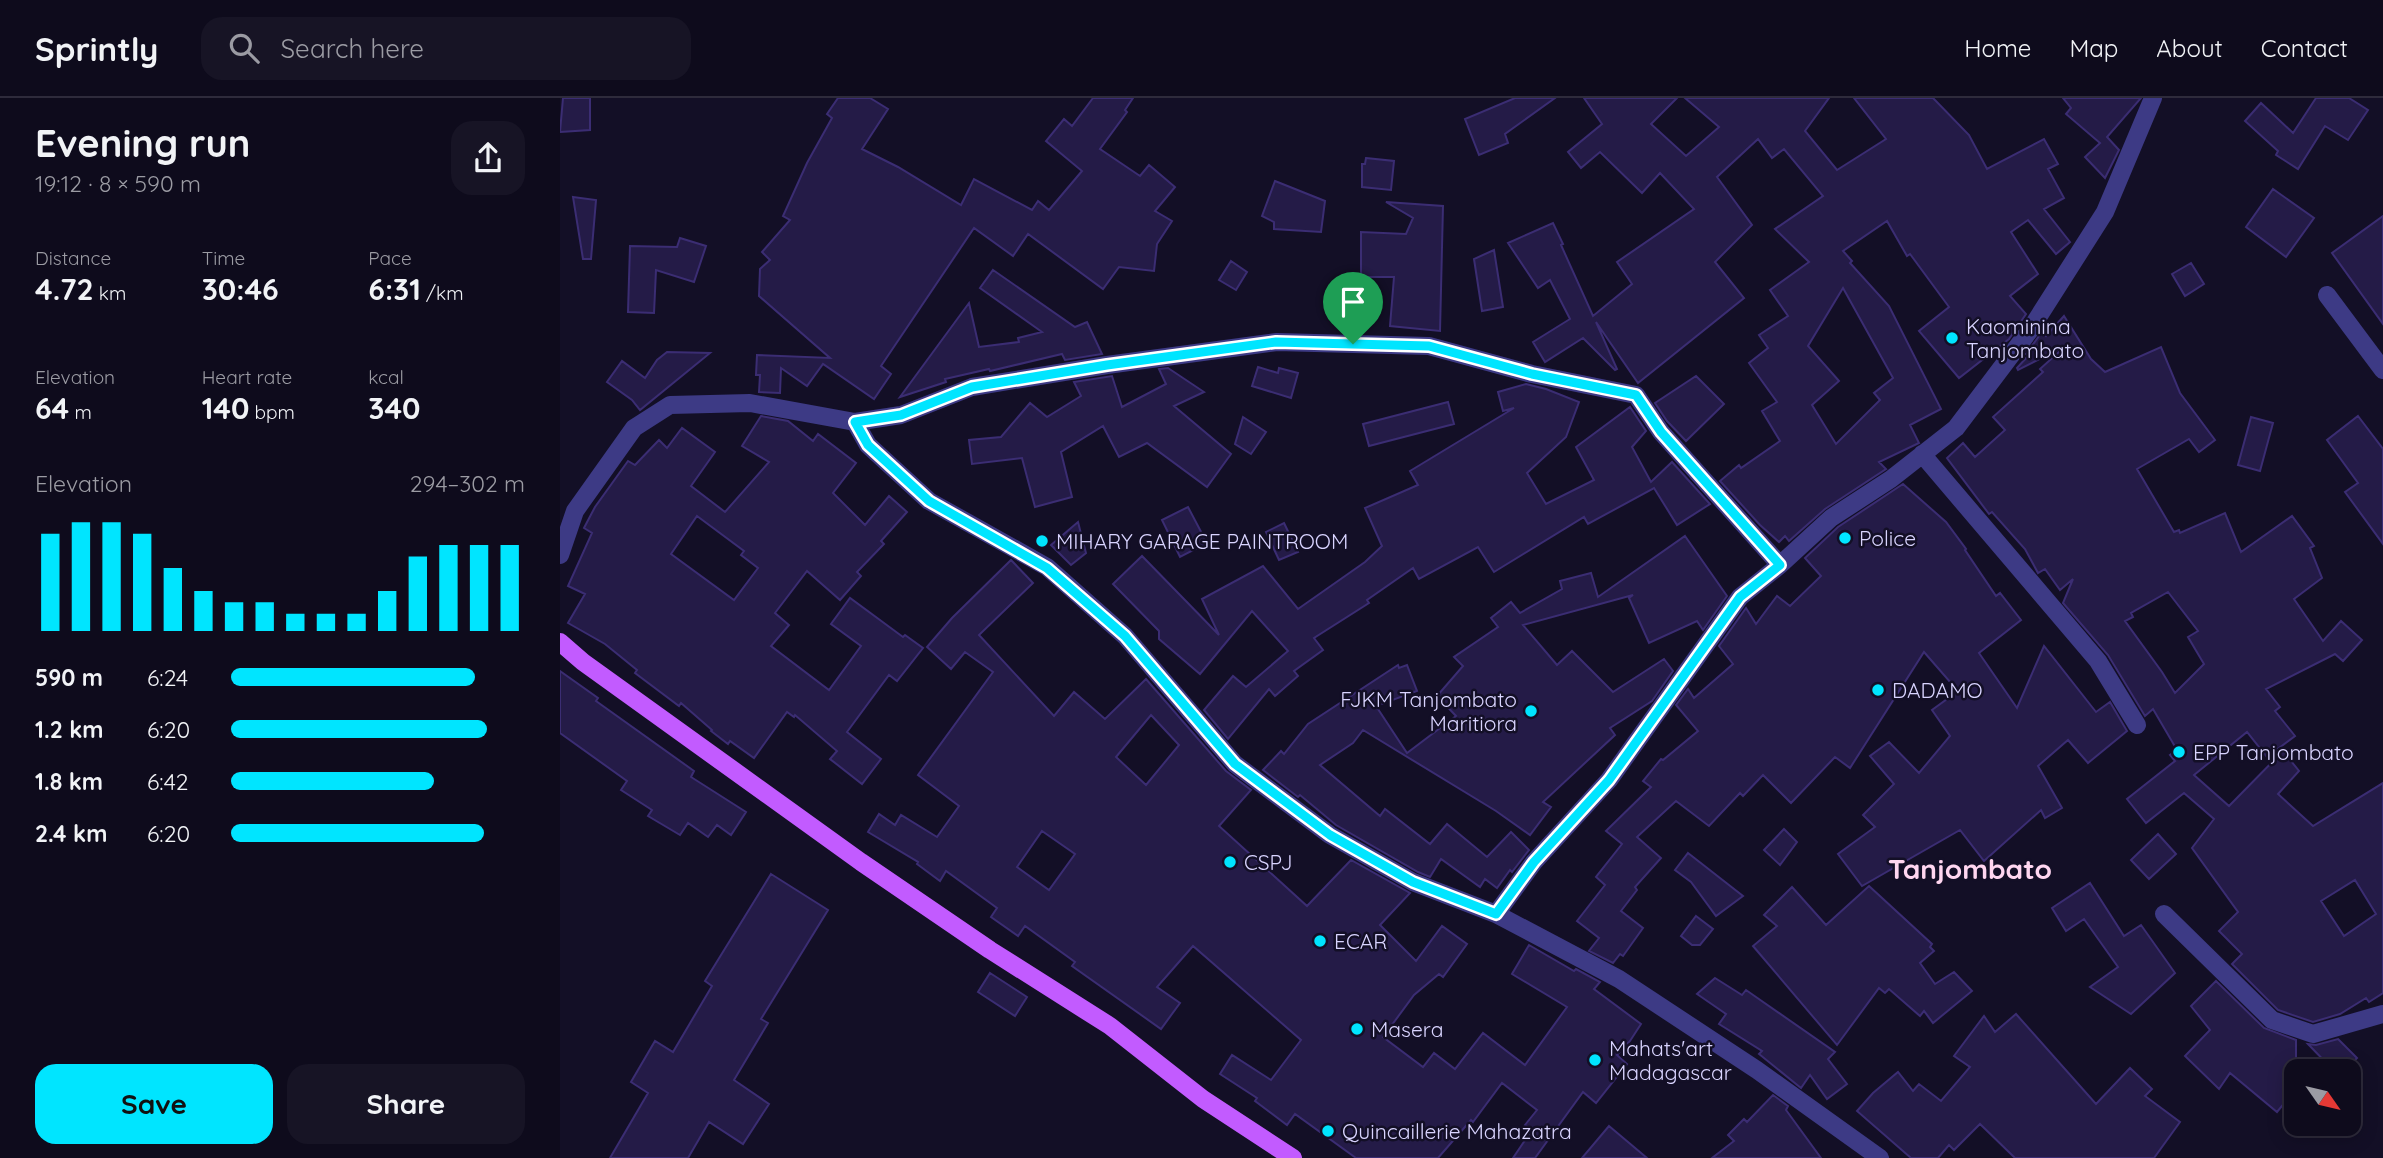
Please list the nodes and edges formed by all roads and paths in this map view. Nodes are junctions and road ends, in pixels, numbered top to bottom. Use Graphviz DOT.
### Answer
graph roads {
  1 [pos="2153,98"];
  2 [pos="2328,295"];
  3 [pos="2383,370"];
  4 [pos="855,422"];
  5 [pos="1922,454"];
  6 [pos="560,555"];
  7 [pos="1780,565"];
  8 [pos="560,642"];
  9 [pos="2137,725"];
  10 [pos="1496,914"];
  11 [pos="2164,914"];
  12 [pos="2383,1014"];
  13 [pos="1293,1158"];
  14 [pos="1880,1158"];
  1 -- 5 [label="street"];
  2 -- 3 [label="street"];
  4 -- 6 [label="street"];
  4 -- 7 [label="street"];
  4 -- 10 [label="street"];
  5 -- 7 [label="street"];
  5 -- 9 [label="street"];
  7 -- 10 [label="street"];
  8 -- 13 [label="main road"];
  10 -- 14 [label="street"];
  11 -- 12 [label="street"];
}
